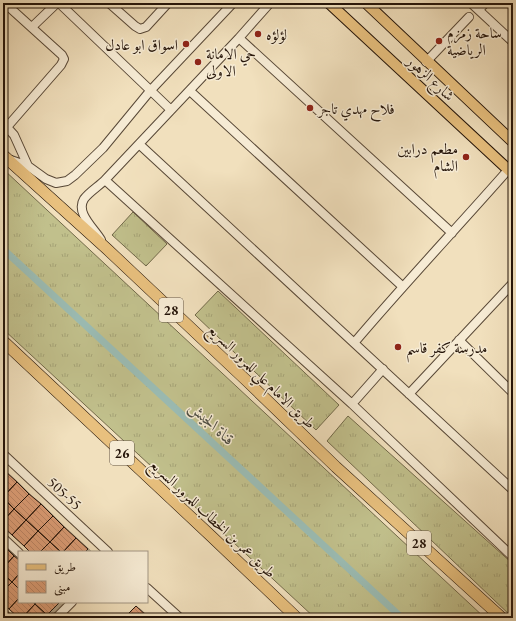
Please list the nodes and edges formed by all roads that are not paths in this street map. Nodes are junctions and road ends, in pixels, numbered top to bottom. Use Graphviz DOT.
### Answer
graph roads {
  1 [pos="58,3"];
  2 [pos="109,3"];
  3 [pos="168,3"];
  4 [pos="233,3"];
  5 [pos="270,3"];
  6 [pos="366,3"];
  7 [pos="471,3"];
  8 [pos="485,3"];
  9 [pos="334,5"];
  10 [pos="3,7"];
  11 [pos="479,10"];
  12 [pos="468,18"];
  13 [pos="32,27"];
  14 [pos="239,38"];
  15 [pos="513,42"];
  16 [pos="426,62"];
  17 [pos="150,91"];
  18 [pos="190,91"];
  19 [pos="171,110"];
  20 [pos="5,125"];
  21 [pos="513,142"];
  22 [pos="139,144"];
  23 [pos="5,156"];
  24 [pos="28,166"];
  25 [pos="511,172"];
  26 [pos="105,180"];
  27 [pos="452,233"];
  28 [pos="107,249"];
  29 [pos="402,286"];
  30 [pos="512,287"];
  31 [pos="459,340"];
  32 [pos="3,341"];
  33 [pos="354,343"];
  34 [pos="383,369"];
  35 [pos="513,393"];
  36 [pos="409,394"];
  37 [pos="352,404"];
  38 [pos="3,454"];
  39 [pos="513,490"];
  40 [pos="3,538"];
  41 [pos="107,551"];
  42 [pos="18,552"];
  43 [pos="513,557"];
  44 [pos="148,589"];
  45 [pos="70,603"];
  46 [pos="3,613"];
  47 [pos="8,618"];
  48 [pos="56,618"];
  49 [pos="180,618"];
  50 [pos="297,618"];
  51 [pos="502,618"];
  1 -- 13 [label="street"];
  1 -- 17 [label="street"];
  2 -- 3 [label="street"];
  4 -- 17 [label="street"];
  5 -- 14 [label="street"];
  6 -- 16 [label="main road, شارع الزهور"];
  7 -- 11 [label="street"];
  8 -- 11 [label="street"];
  9 -- 25 [label="main road, شارع الزهور"];
  10 -- 13 [label="street"];
  11 -- 15 [label="street"];
  12 -- 16 [label="street"];
  13 -- 20 [label="street"];
  14 -- 18 [label="street"];
  14 -- 27 [label="street"];
  16 -- 21 [label="main road, شارع الزهور"];
  17 -- 19 [label="street"];
  17 -- 24 [label="street"];
  18 -- 19 [label="street"];
  18 -- 29 [label="street"];
  19 -- 22 [label="street"];
  20 -- 24 [label="street"];
  22 -- 26 [label="street"];
  22 -- 33 [label="street"];
  23 -- 24 [label="street"];
  23 -- 28 [label="highway, طريق الامام علي للمرور السريع / 28"];
  25 -- 27 [label="street"];
  26 -- 28 [label="street"];
  26 -- 37 [label="street"];
  27 -- 29 [label="street"];
  28 -- 51 [label="highway, طريق الامام علي للمرور السريع / 28"];
  29 -- 33 [label="street"];
  30 -- 31 [label="street"];
  31 -- 35 [label="street"];
  31 -- 36 [label="street"];
  32 -- 50 [label="highway, طريق عمر بن الخطاب للمرور السريع / 26"];
  33 -- 34 [label="street"];
  34 -- 36 [label="street"];
  34 -- 37 [label="street"];
  36 -- 39 [label="street"];
  37 -- 43 [label="street"];
  38 -- 41 [label="street, 505-55"];
  40 -- 42 [label="street"];
  44 -- 49 [label="street"];
  45 -- 48 [label="street"];
  46 -- 47 [label="street"];
}
